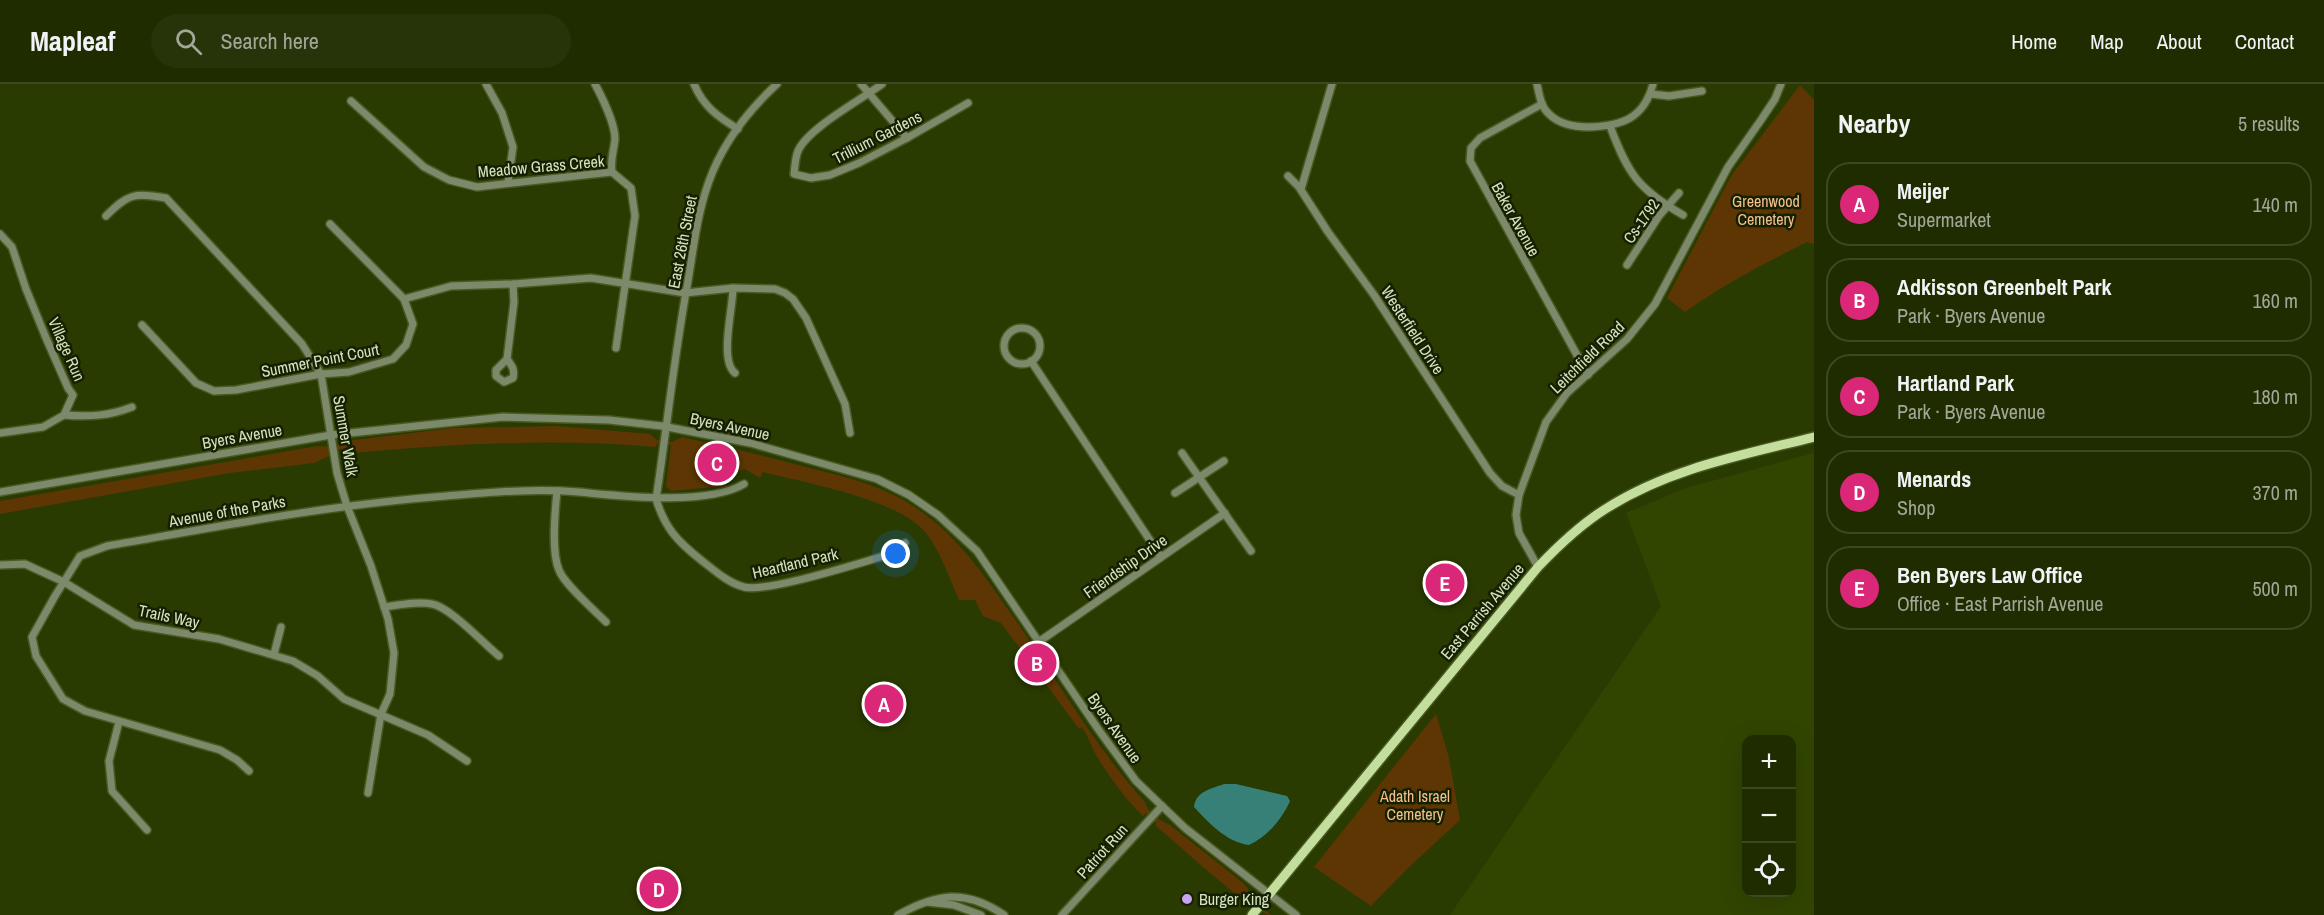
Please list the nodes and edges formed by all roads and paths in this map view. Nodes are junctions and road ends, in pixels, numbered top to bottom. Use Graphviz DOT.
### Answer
graph roads {
  1 [pos="486,84"];
  2 [pos="595,84"];
  3 [pos="694,84"];
  4 [pos="777,84"];
  5 [pos="861,84"];
  6 [pos="882,84"];
  7 [pos="1332,84"];
  8 [pos="1537,84"];
  9 [pos="1653,84"];
  10 [pos="1781,84"];
  11 [pos="1702,91"];
  12 [pos="868,94"];
  13 [pos="1651,94"];
  14 [pos="351,101"];
  15 [pos="968,103"];
  16 [pos="1542,104"];
  17 [pos="1610,126"];
  18 [pos="738,129"];
  19 [pos="907,138"];
  20 [pos="612,172"];
  21 [pos="1288,176"];
  22 [pos="508,182"];
  23 [pos="1301,189"];
  24 [pos="1679,193"];
  25 [pos="1668,206"];
  26 [pos="1683,215"];
  27 [pos="106,216"];
  28 [pos="330,224"];
  29 [pos="0,234"];
  30 [pos="1627,266"];
  31 [pos="513,284"];
  32 [pos="624,284"];
  33 [pos="733,288"];
  34 [pos="685,293"];
  35 [pos="404,299"];
  36 [pos="142,325"];
  37 [pos="616,348"];
  38 [pos="507,359"];
  39 [pos="1031,361"];
  40 [pos="735,373"];
  41 [pos="321,374"];
  42 [pos="1588,375"];
  43 [pos="132,407"];
  44 [pos="64,415"];
  45 [pos="667,427"];
  46 [pos="0,433"];
  47 [pos="850,433"];
  48 [pos="331,435"];
  49 [pos="1814,437"];
  50 [pos="1182,453"];
  51 [pos="1224,461"];
  52 [pos="1199,476"];
  53 [pos="744,484"];
  54 [pos="557,491"];
  55 [pos="0,492"];
  56 [pos="1175,493"];
  57 [pos="1518,495"];
  58 [pos="656,499"];
  59 [pos="347,506"];
  60 [pos="1226,513"];
  61 [pos="905,543"];
  62 [pos="1251,551"];
  63 [pos="1161,557"];
  64 [pos="0,565"];
  65 [pos="1538,567"];
  66 [pos="63,582"];
  67 [pos="384,607"];
  68 [pos="606,622"];
  69 [pos="281,627"];
  70 [pos="1040,641"];
  71 [pos="274,654"];
  72 [pos="499,656"];
  73 [pos="381,714"];
  74 [pos="119,722"];
  75 [pos="467,761"];
  76 [pos="249,771"];
  77 [pos="368,793"];
  78 [pos="1162,806"];
  79 [pos="147,830"];
  80 [pos="1269,894"];
  81 [pos="927,902"];
  82 [pos="898,915"];
  83 [pos="981,915"];
  84 [pos="1004,915"];
  85 [pos="1062,915"];
  86 [pos="1252,915"];
  87 [pos="1296,915"];
  1 -- 22 [label="street"];
  2 -- 20 [label="street"];
  3 -- 18 [label="street"];
  4 -- 18 [label="street, East 26th Street"];
  5 -- 12 [label="street"];
  6 -- 12 [label="street"];
  7 -- 23 [label="street"];
  8 -- 16 [label="street"];
  9 -- 13 [label="street"];
  10 -- 42 [label="street, Leitchfield Road"];
  11 -- 13 [label="street"];
  12 -- 19 [label="street"];
  12 -- 19 [label="street, Trillium Gardens"];
  13 -- 17 [label="street"];
  14 -- 22 [label="street, Meadow Grass Creek"];
  15 -- 19 [label="street, Trillium Gardens"];
  16 -- 17 [label="street"];
  16 -- 42 [label="street, Baker Avenue"];
  17 -- 25 [label="street"];
  18 -- 34 [label="street, East 26th Street"];
  20 -- 22 [label="street, Meadow Grass Creek"];
  20 -- 32 [label="street, Meadow Grass Creek"];
  21 -- 23 [label="street, Westerfield Drive"];
  23 -- 57 [label="street, Westerfield Drive"];
  24 -- 25 [label="street, Cs-1792"];
  25 -- 26 [label="street"];
  25 -- 30 [label="street, Cs-1792"];
  27 -- 41 [label="street, Summer Walk"];
  28 -- 35 [label="street, Summer Point Court"];
  29 -- 44 [label="street, Village Run"];
  31 -- 32 [label="street"];
  31 -- 35 [label="street"];
  31 -- 38 [label="street"];
  32 -- 34 [label="street"];
  32 -- 37 [label="street, Meadow Grass Creek"];
  33 -- 34 [label="street"];
  33 -- 40 [label="street"];
  33 -- 47 [label="street"];
  34 -- 45 [label="street, East 26th Street"];
  35 -- 41 [label="street, Summer Point Court"];
  36 -- 41 [label="street, Summer Point Court"];
  39 -- 39 [label="street"];
  39 -- 63 [label="street"];
  41 -- 48 [label="street, Summer Walk"];
  42 -- 57 [label="street, Leitchfield Road"];
  43 -- 44 [label="street"];
  44 -- 46 [label="street"];
  45 -- 48 [label="street, Byers Avenue"];
  45 -- 58 [label="street"];
  45 -- 70 [label="street, Byers Avenue"];
  48 -- 55 [label="street, Byers Avenue"];
  48 -- 59 [label="street, Summer Walk"];
  49 -- 65 [label="main road, East Parrish Avenue"];
  50 -- 52 [label="street"];
  51 -- 52 [label="street"];
  52 -- 56 [label="street"];
  52 -- 60 [label="street"];
  53 -- 58 [label="street, Avenue of the Parks"];
  54 -- 58 [label="street, Avenue of the Parks"];
  54 -- 59 [label="street, Avenue of the Parks"];
  54 -- 68 [label="street"];
  57 -- 65 [label="street, Leitchfield Road"];
  58 -- 61 [label="street, Heartland Park"];
  59 -- 66 [label="street, Avenue of the Parks"];
  59 -- 67 [label="street, Summer Walk"];
  60 -- 62 [label="street"];
  60 -- 63 [label="street, Friendship Drive"];
  63 -- 70 [label="street, Friendship Drive"];
  64 -- 66 [label="street, Trails Way"];
  65 -- 80 [label="main road, East Parrish Avenue"];
  66 -- 71 [label="street, Trails Way"];
  66 -- 74 [label="street, Avenue of the Parks"];
  67 -- 72 [label="street"];
  67 -- 73 [label="street, Summer Walk"];
  69 -- 71 [label="street"];
  70 -- 78 [label="street, Byers Avenue"];
  71 -- 73 [label="street, Trails Way"];
  73 -- 75 [label="street, Trails Way"];
  73 -- 77 [label="street, Summer Walk"];
  74 -- 76 [label="street, Avenue of the Parks"];
  74 -- 79 [label="street"];
  78 -- 80 [label="street, Byers Avenue"];
  78 -- 85 [label="street, Patriot Run"];
  80 -- 86 [label="main road, East Parrish Avenue"];
  80 -- 87 [label="street, Byers Avenue"];
  81 -- 82 [label="street"];
  81 -- 83 [label="street"];
  81 -- 84 [label="street"];
}
